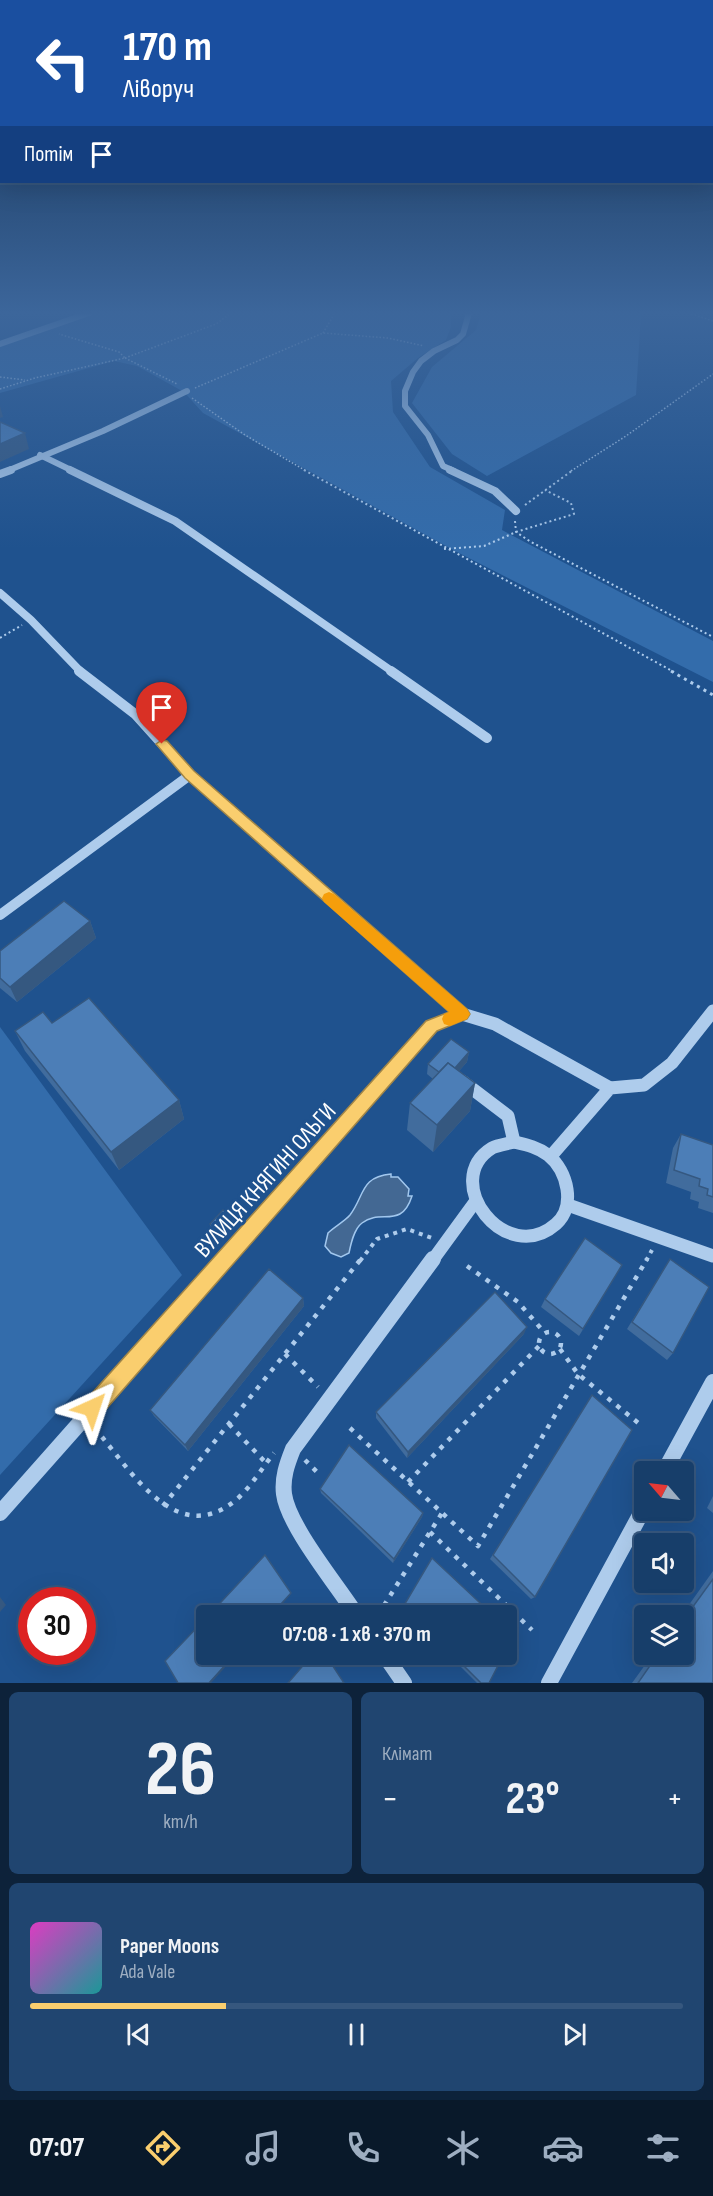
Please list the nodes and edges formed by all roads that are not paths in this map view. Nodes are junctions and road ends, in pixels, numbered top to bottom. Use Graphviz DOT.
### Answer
graph roads {
  1 [pos="186,392"];
  2 [pos="405,392"];
  3 [pos="40,455"];
  4 [pos="0,474"];
  5 [pos="516,511"];
  6 [pos="0,593"];
  7 [pos="488,738"];
  8 [pos="190,775"];
  9 [pos="0,915"];
  10 [pos="713,1011"];
  11 [pos="462,1014"];
  12 [pos="461,1080"];
  13 [pos="610,1088"];
  14 [pos="514,1142"];
  15 [pos="551,1156"];
  16 [pos="475,1202"];
  17 [pos="568,1205"];
  18 [pos="713,1256"];
  19 [pos="713,1382"];
  20 [pos="670,1461"];
  21 [pos="0,1512"];
  22 [pos="637,1521"];
  23 [pos="350,1605"];
  24 [pos="392,1665"];
  25 [pos="404,1683"];
  26 [pos="549,1683"];
  1 -- 3 [label="street"];
  2 -- 5 [label="street"];
  3 -- 4 [label="street"];
  3 -- 7 [label="street"];
  6 -- 8 [label="street"];
  8 -- 9 [label="street"];
  8 -- 11 [label="street"];
  10 -- 13 [label="street"];
  11 -- 13 [label="street"];
  11 -- 21 [label="street, ВУЛИЦЯ КНЯГИНІ ОЛЬГИ"];
  12 -- 14 [label="street"];
  13 -- 15 [label="street"];
  14 -- 15 [label="street"];
  14 -- 16 [label="street"];
  15 -- 17 [label="street"];
  16 -- 17 [label="street"];
  16 -- 23 [label="street"];
  17 -- 18 [label="street"];
  19 -- 20 [label="street"];
  22 -- 26 [label="street"];
  24 -- 25 [label="street"];
}
